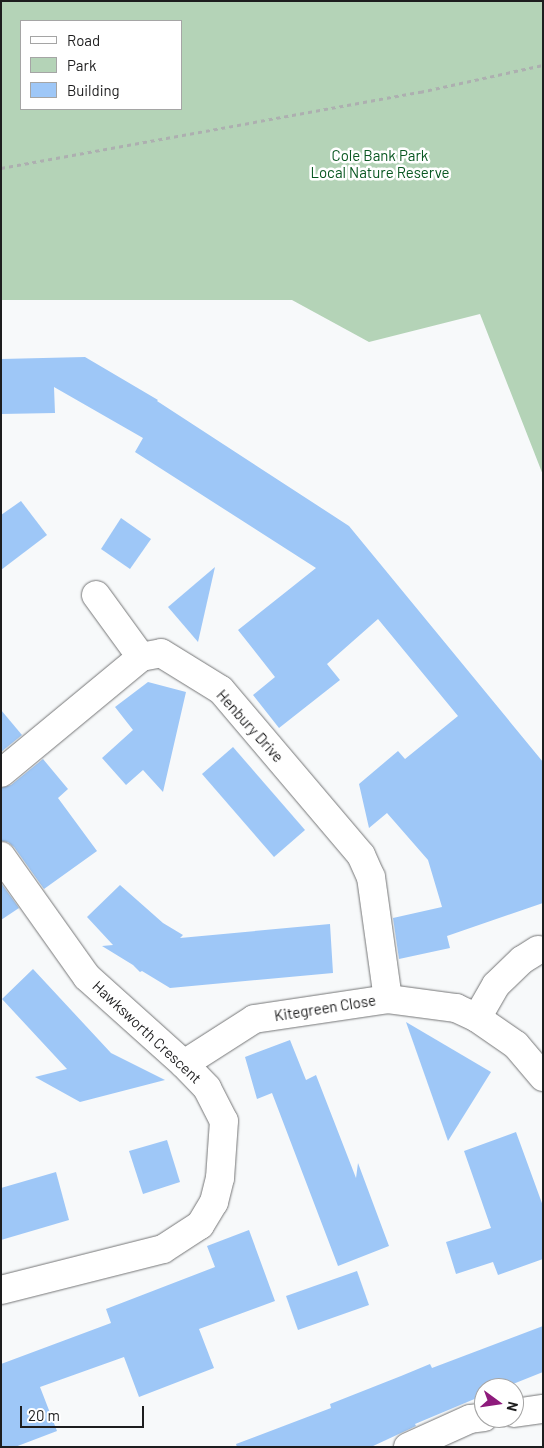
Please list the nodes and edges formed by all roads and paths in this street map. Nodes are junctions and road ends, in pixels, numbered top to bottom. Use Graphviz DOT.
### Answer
graph roads {
  1 [pos="543,65"];
  2 [pos="1,168"];
  3 [pos="96,595"];
  4 [pos="141,657"];
  5 [pos="1,773"];
  6 [pos="1,856"];
  7 [pos="538,950"];
  8 [pos="388,999"];
  9 [pos="477,1018"];
  10 [pos="184,1064"];
  11 [pos="543,1077"];
  12 [pos="1,1290"];
  13 [pos="543,1409"];
  14 [pos="524,1412"];
  15 [pos="474,1418"];
  16 [pos="408,1447"];
  1 -- 2 [label="path"];
  3 -- 4 [label="street"];
  4 -- 5 [label="street"];
  4 -- 8 [label="street, Henbury Drive"];
  6 -- 10 [label="street, Hawksworth Crescent"];
  7 -- 9 [label="street"];
  8 -- 9 [label="street, Kitegreen Close"];
  8 -- 10 [label="street, Kitegreen Close"];
  9 -- 11 [label="street, Kitegreen Close"];
  10 -- 12 [label="street, Hawksworth Crescent"];
  13 -- 14 [label="street"];
  15 -- 16 [label="street"];
}
